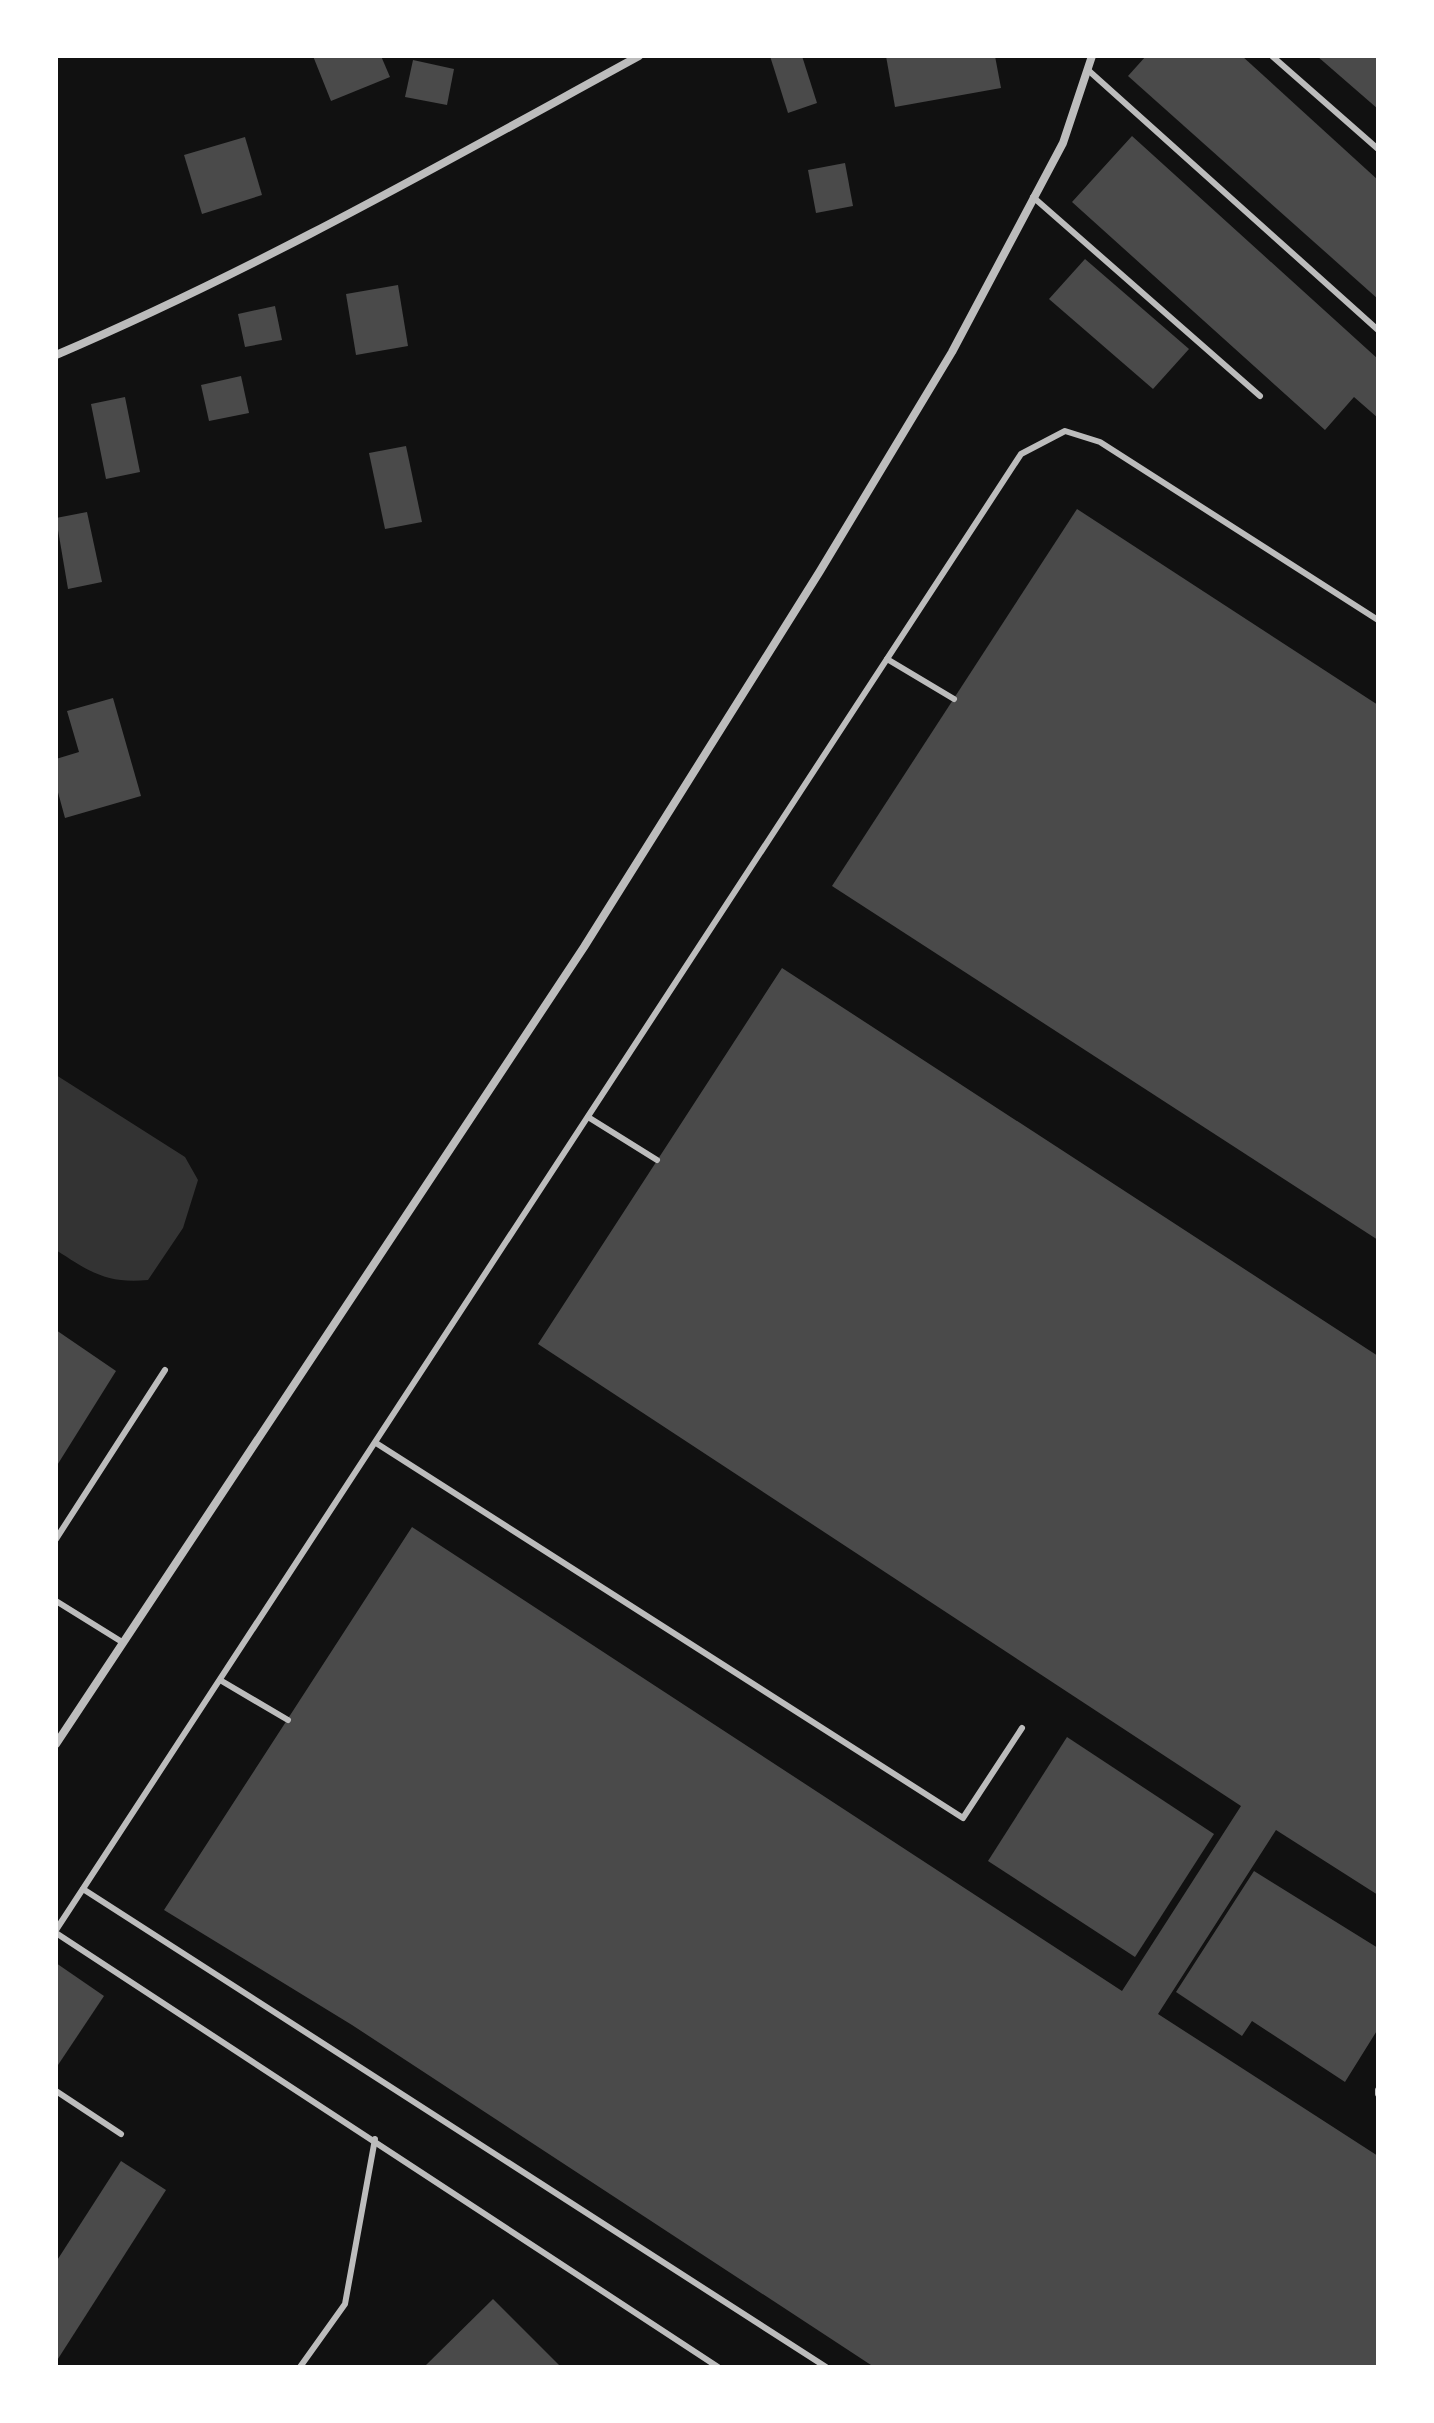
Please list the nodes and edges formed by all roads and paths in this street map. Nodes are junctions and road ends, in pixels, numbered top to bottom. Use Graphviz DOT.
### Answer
graph roads {
  1 [pos="639,56"];
  2 [pos="1092,56"];
  3 [pos="1272,56"];
  4 [pos="1088,70"];
  5 [pos="1378,149"];
  6 [pos="1033,197"];
  7 [pos="1378,330"];
  8 [pos="56,355"];
  9 [pos="1260,396"];
  10 [pos="1378,620"];
  11 [pos="887,659"];
  12 [pos="954,699"];
  13 [pos="588,1117"];
  14 [pos="657,1160"];
  15 [pos="165,1370"];
  16 [pos="376,1443"];
  17 [pos="56,1539"];
  18 [pos="56,1601"];
  19 [pos="122,1642"];
  20 [pos="220,1680"];
  21 [pos="288,1720"];
  22 [pos="1022,1728"];
  23 [pos="56,1744"];
  24 [pos="83,1889"];
  25 [pos="56,1932"];
  26 [pos="56,2091"];
  27 [pos="121,2134"];
  28 [pos="375,2139"];
  29 [pos="300,2367"];
  30 [pos="718,2367"];
  31 [pos="826,2367"];
  1 -- 8 [label="street"];
  2 -- 4 [label="street"];
  3 -- 5 [label="lane"];
  4 -- 6 [label="street"];
  4 -- 7 [label="lane"];
  6 -- 9 [label="lane"];
  6 -- 19 [label="street"];
  10 -- 11 [label="lane"];
  11 -- 12 [label="lane"];
  11 -- 13 [label="lane"];
  13 -- 14 [label="lane"];
  13 -- 16 [label="lane"];
  15 -- 17 [label="lane"];
  16 -- 20 [label="lane"];
  16 -- 22 [label="lane"];
  18 -- 19 [label="lane"];
  19 -- 23 [label="street"];
  20 -- 21 [label="lane"];
  20 -- 24 [label="lane"];
  24 -- 25 [label="lane"];
  24 -- 31 [label="lane"];
  25 -- 28 [label="lane"];
  26 -- 27 [label="lane"];
  28 -- 29 [label="lane"];
  28 -- 30 [label="lane"];
}
